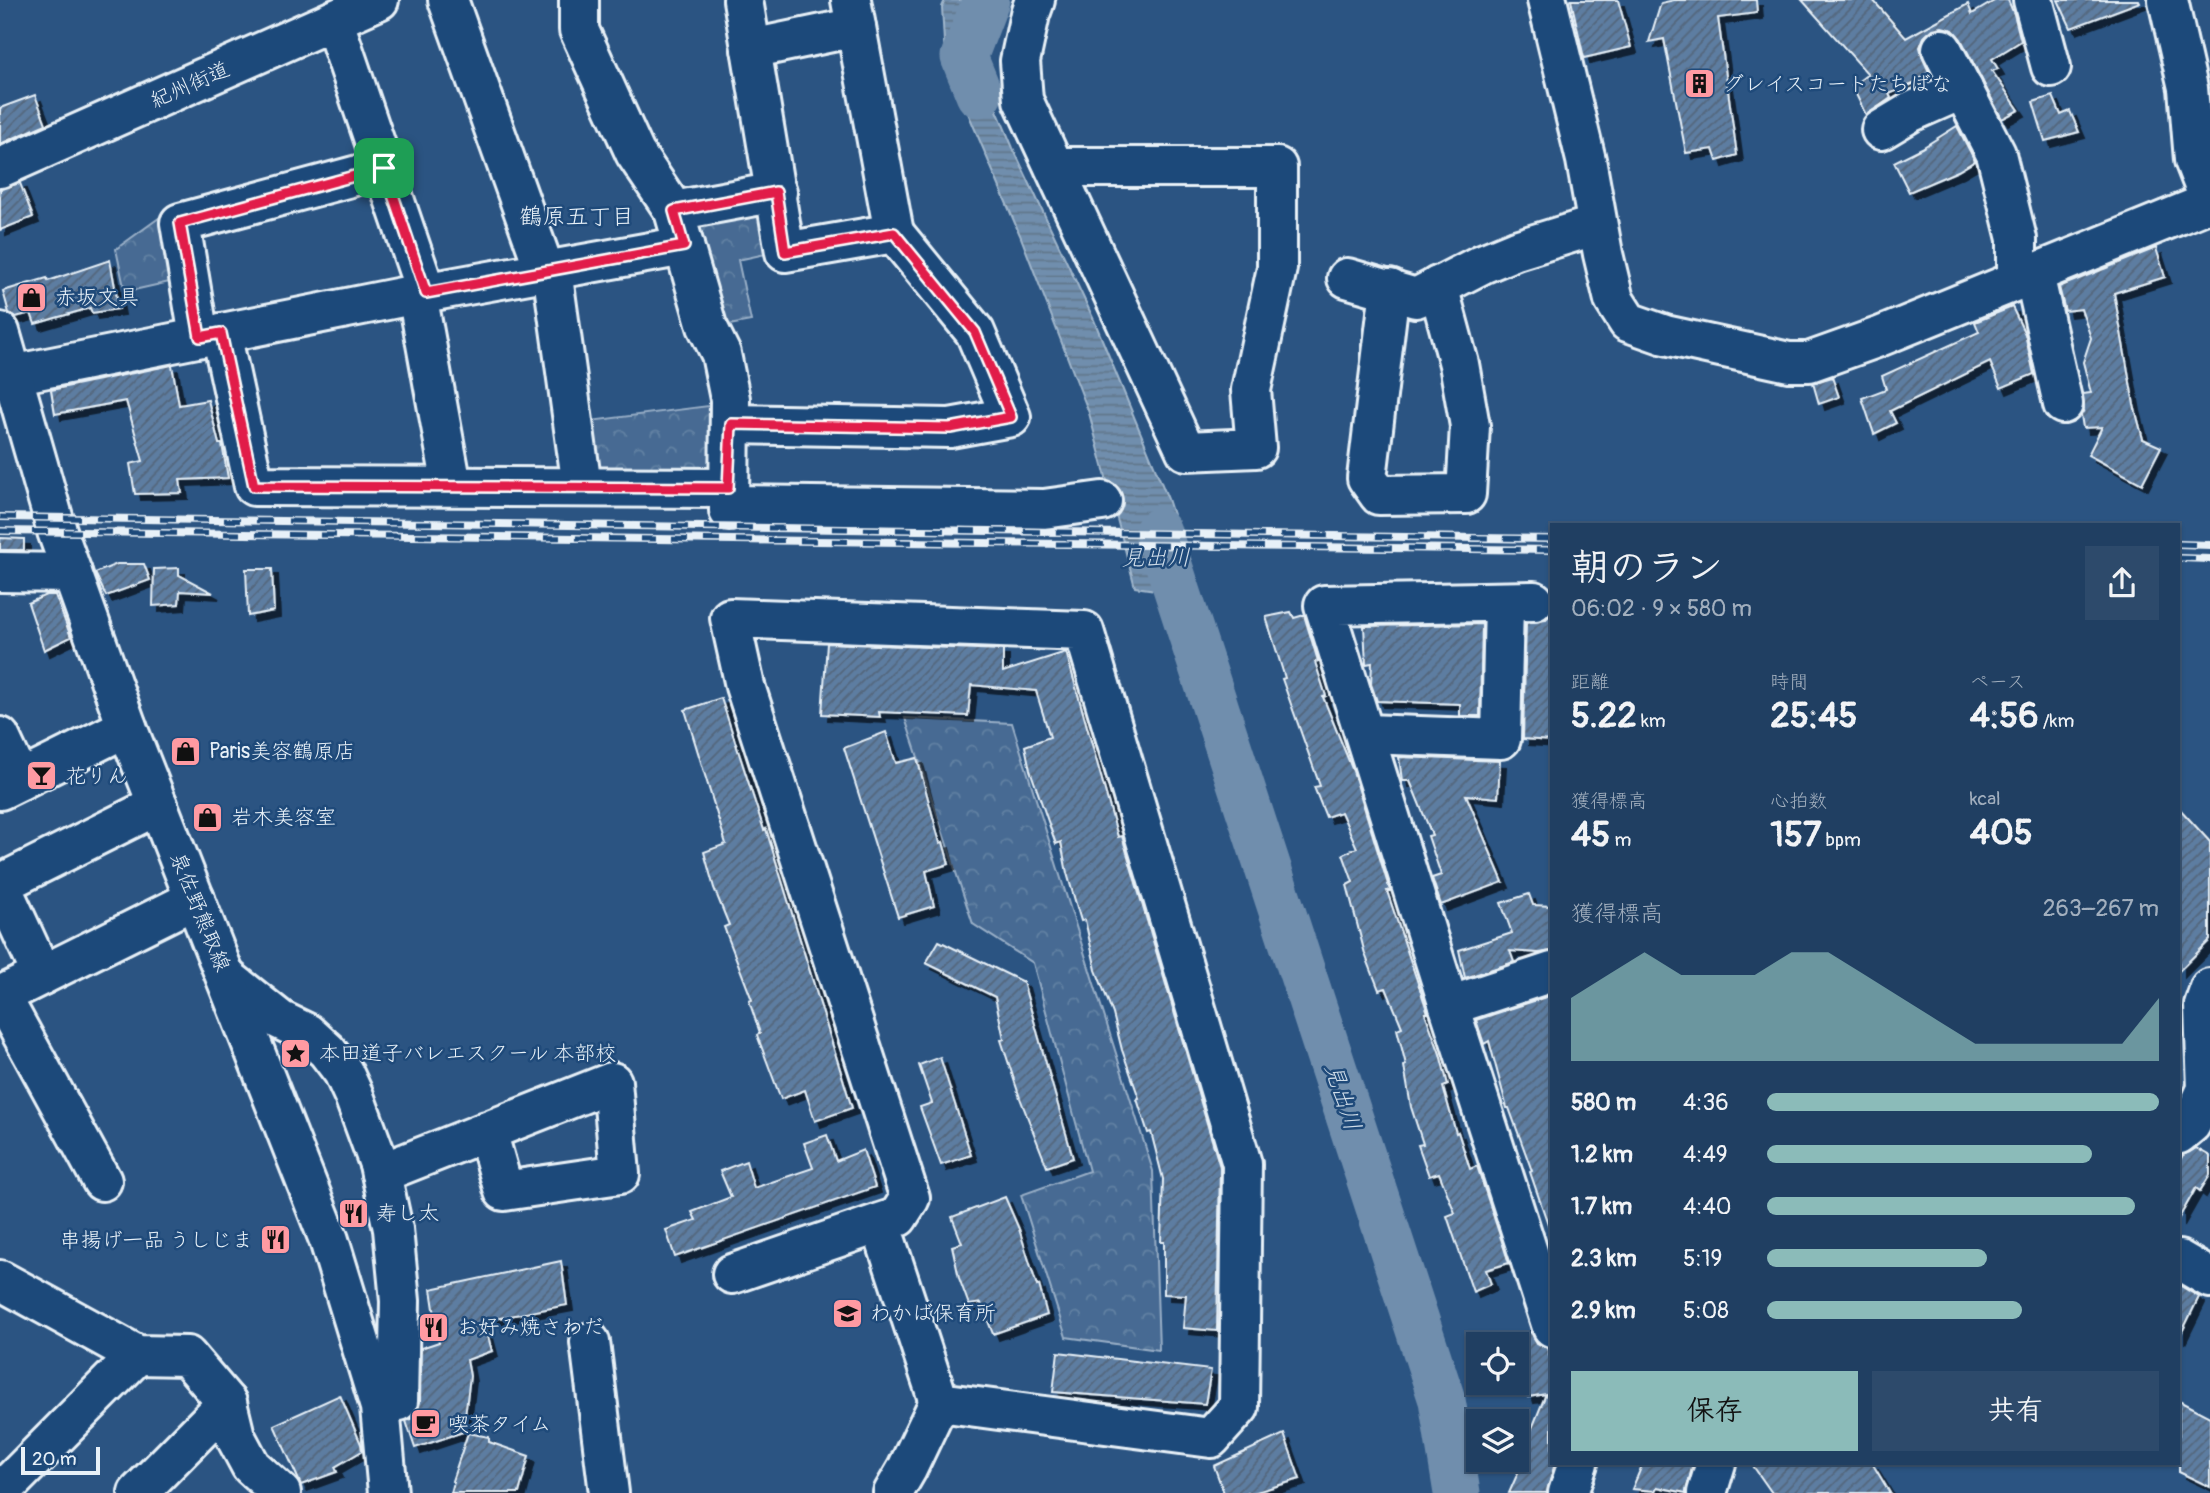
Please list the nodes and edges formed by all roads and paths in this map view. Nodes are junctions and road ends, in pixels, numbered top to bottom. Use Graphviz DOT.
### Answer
graph roads {
  1 [pos="379,0"];
  2 [pos="448,0"];
  3 [pos="579,0"];
  4 [pos="743,0"];
  5 [pos="1035,0"];
  6 [pos="1547,0"];
  7 [pos="2033,0"];
  8 [pos="2168,0"];
  9 [pos="853,13"];
  10 [pos="334,22"];
  11 [pos="1942,49"];
  12 [pos="751,50"];
  13 [pos="2051,67"];
  14 [pos="1963,89"];
  15 [pos="1881,130"];
  16 [pos="1054,167"];
  17 [pos="0,168"];
  18 [pos="384,168"];
  19 [pos="776,192"];
  20 [pos="2210,201"];
  21 [pos="1597,225"];
  22 [pos="679,229"];
  23 [pos="894,233"];
  24 [pos="548,270"];
  25 [pos="1347,278"];
  26 [pos="2026,278"];
  27 [pos="1438,286"];
  28 [pos="1390,289"];
  29 [pos="421,294"];
  30 [pos="0,332"];
  31 [pos="210,335"];
  32 [pos="12,375"];
  33 [pos="2063,404"];
  34 [pos="731,424"];
  35 [pos="452,486"];
  36 [pos="582,487"];
  37 [pos="1102,501"];
  38 [pos="729,502"];
  39 [pos="0,572"];
  40 [pos="72,573"];
  41 [pos="127,727"];
  42 [pos="1366,734"];
  43 [pos="0,737"];
  44 [pos="10,785"];
  45 [pos="158,805"];
  46 [pos="195,899"];
  47 [pos="1550,973"];
  48 [pos="42,975"];
  49 [pos="226,977"];
  50 [pos="2210,988"];
  51 [pos="0,996"];
  52 [pos="1449,1006"];
  53 [pos="487,1131"];
  54 [pos="2193,1131"];
  55 [pos="381,1173"];
  56 [pos="102,1181"];
  57 [pos="880,1223"];
  58 [pos="2180,1261"];
  59 [pos="732,1274"];
  60 [pos="2210,1278"];
  61 [pos="0,1280"];
  62 [pos="1545,1282"];
  63 [pos="1550,1314"];
  64 [pos="590,1342"];
  65 [pos="137,1354"];
  66 [pos="398,1401"];
  67 [pos="939,1402"];
  68 [pos="227,1403"];
  69 [pos="1577,1465"];
  70 [pos="1715,1465"];
  71 [pos="0,1493"];
  72 [pos="138,1493"];
  73 [pos="281,1493"];
  74 [pos="388,1493"];
  75 [pos="609,1493"];
  76 [pos="893,1493"];
  77 [pos="1567,1493"];
  78 [pos="1707,1493"];
  1 -- 10 [label="street, 紀州街道"];
  2 -- 24 [label="street"];
  3 -- 22 [label="street"];
  4 -- 12 [label="street"];
  5 -- 16 [label="street"];
  6 -- 21 [label="street"];
  7 -- 13 [label="street"];
  8 -- 20 [label="street"];
  9 -- 12 [label="street"];
  9 -- 23 [label="street"];
  10 -- 17 [label="street, 紀州街道"];
  10 -- 18 [label="street"];
  11 -- 14 [label="street"];
  12 -- 19 [label="street"];
  14 -- 15 [label="street"];
  14 -- 26 [label="street"];
  16 -- 16 [label="street"];
  18 -- 29 [label="street"];
  18 -- 31 [label="street"];
  19 -- 22 [label="street"];
  19 -- 23 [label="street"];
  20 -- 26 [label="street"];
  21 -- 26 [label="street"];
  21 -- 27 [label="street"];
  22 -- 24 [label="street"];
  22 -- 34 [label="street"];
  23 -- 34 [label="street"];
  24 -- 29 [label="street"];
  24 -- 36 [label="street"];
  25 -- 28 [label="street"];
  26 -- 33 [label="street"];
  27 -- 28 [label="street"];
  27 -- 28 [label="street"];
  29 -- 31 [label="street"];
  29 -- 35 [label="street"];
  30 -- 32 [label="street, 泉佐野熊取線"];
  31 -- 32 [label="street"];
  31 -- 35 [label="street"];
  32 -- 40 [label="street, 泉佐野熊取線"];
  34 -- 38 [label="street"];
  35 -- 36 [label="street"];
  36 -- 38 [label="street"];
  37 -- 38 [label="street"];
  39 -- 40 [label="street"];
  40 -- 41 [label="street, 泉佐野熊取線"];
  41 -- 44 [label="street"];
  41 -- 45 [label="street, 泉佐野熊取線"];
  42 -- 42 [label="street"];
  42 -- 52 [label="street"];
  43 -- 44 [label="street"];
  45 -- 46 [label="street, 泉佐野熊取線"];
  45 -- 48 [label="street"];
  46 -- 48 [label="street"];
  46 -- 49 [label="street, 泉佐野熊取線"];
  47 -- 52 [label="street"];
  48 -- 51 [label="street"];
  49 -- 55 [label="street"];
  49 -- 74 [label="street, 泉佐野熊取線"];
  50 -- 54 [label="street"];
  51 -- 56 [label="street"];
  52 -- 62 [label="street"];
  53 -- 55 [label="street"];
  55 -- 66 [label="street"];
  57 -- 59 [label="street"];
  57 -- 67 [label="street"];
  57 -- 67 [label="street"];
  58 -- 60 [label="street"];
  61 -- 65 [label="street"];
  62 -- 63 [label="street"];
  64 -- 75 [label="street"];
  65 -- 68 [label="street"];
  65 -- 71 [label="street"];
  67 -- 76 [label="street"];
  68 -- 72 [label="street"];
  68 -- 73 [label="street"];
  69 -- 77 [label="street"];
  70 -- 78 [label="street"];
}
